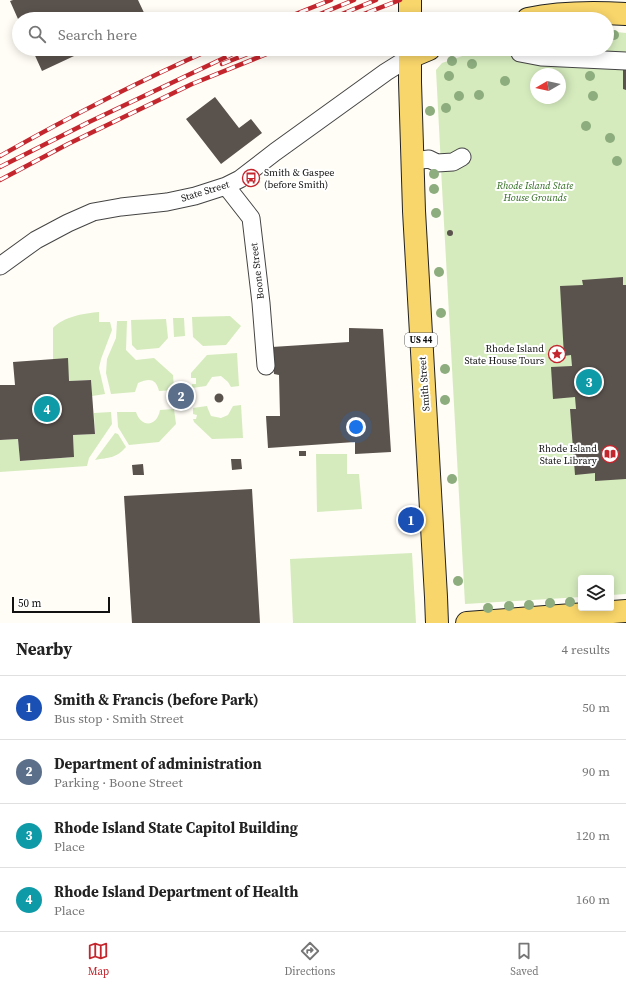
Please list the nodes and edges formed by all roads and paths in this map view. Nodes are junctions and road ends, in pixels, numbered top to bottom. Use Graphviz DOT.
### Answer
graph roads {
  1 [pos="614,13"];
  2 [pos="626,14"];
  3 [pos="410,56"];
  4 [pos="415,56"];
  5 [pos="536,56"];
  6 [pos="626,61"];
  7 [pos="226,186"];
  8 [pos="0,266"];
  9 [pos="266,366"];
  10 [pos="626,611"];
  11 [pos="437,623"];
  12 [pos="467,623"];
  1 -- 2 [label="main road"];
  3 -- 7 [label="street, State Street"];
  4 -- 11 [label="main road, Smith Street / US 44"];
  5 -- 6 [label="street"];
  7 -- 8 [label="street, State Street"];
  7 -- 9 [label="street, Boone Street"];
  10 -- 12 [label="main road"];
}
